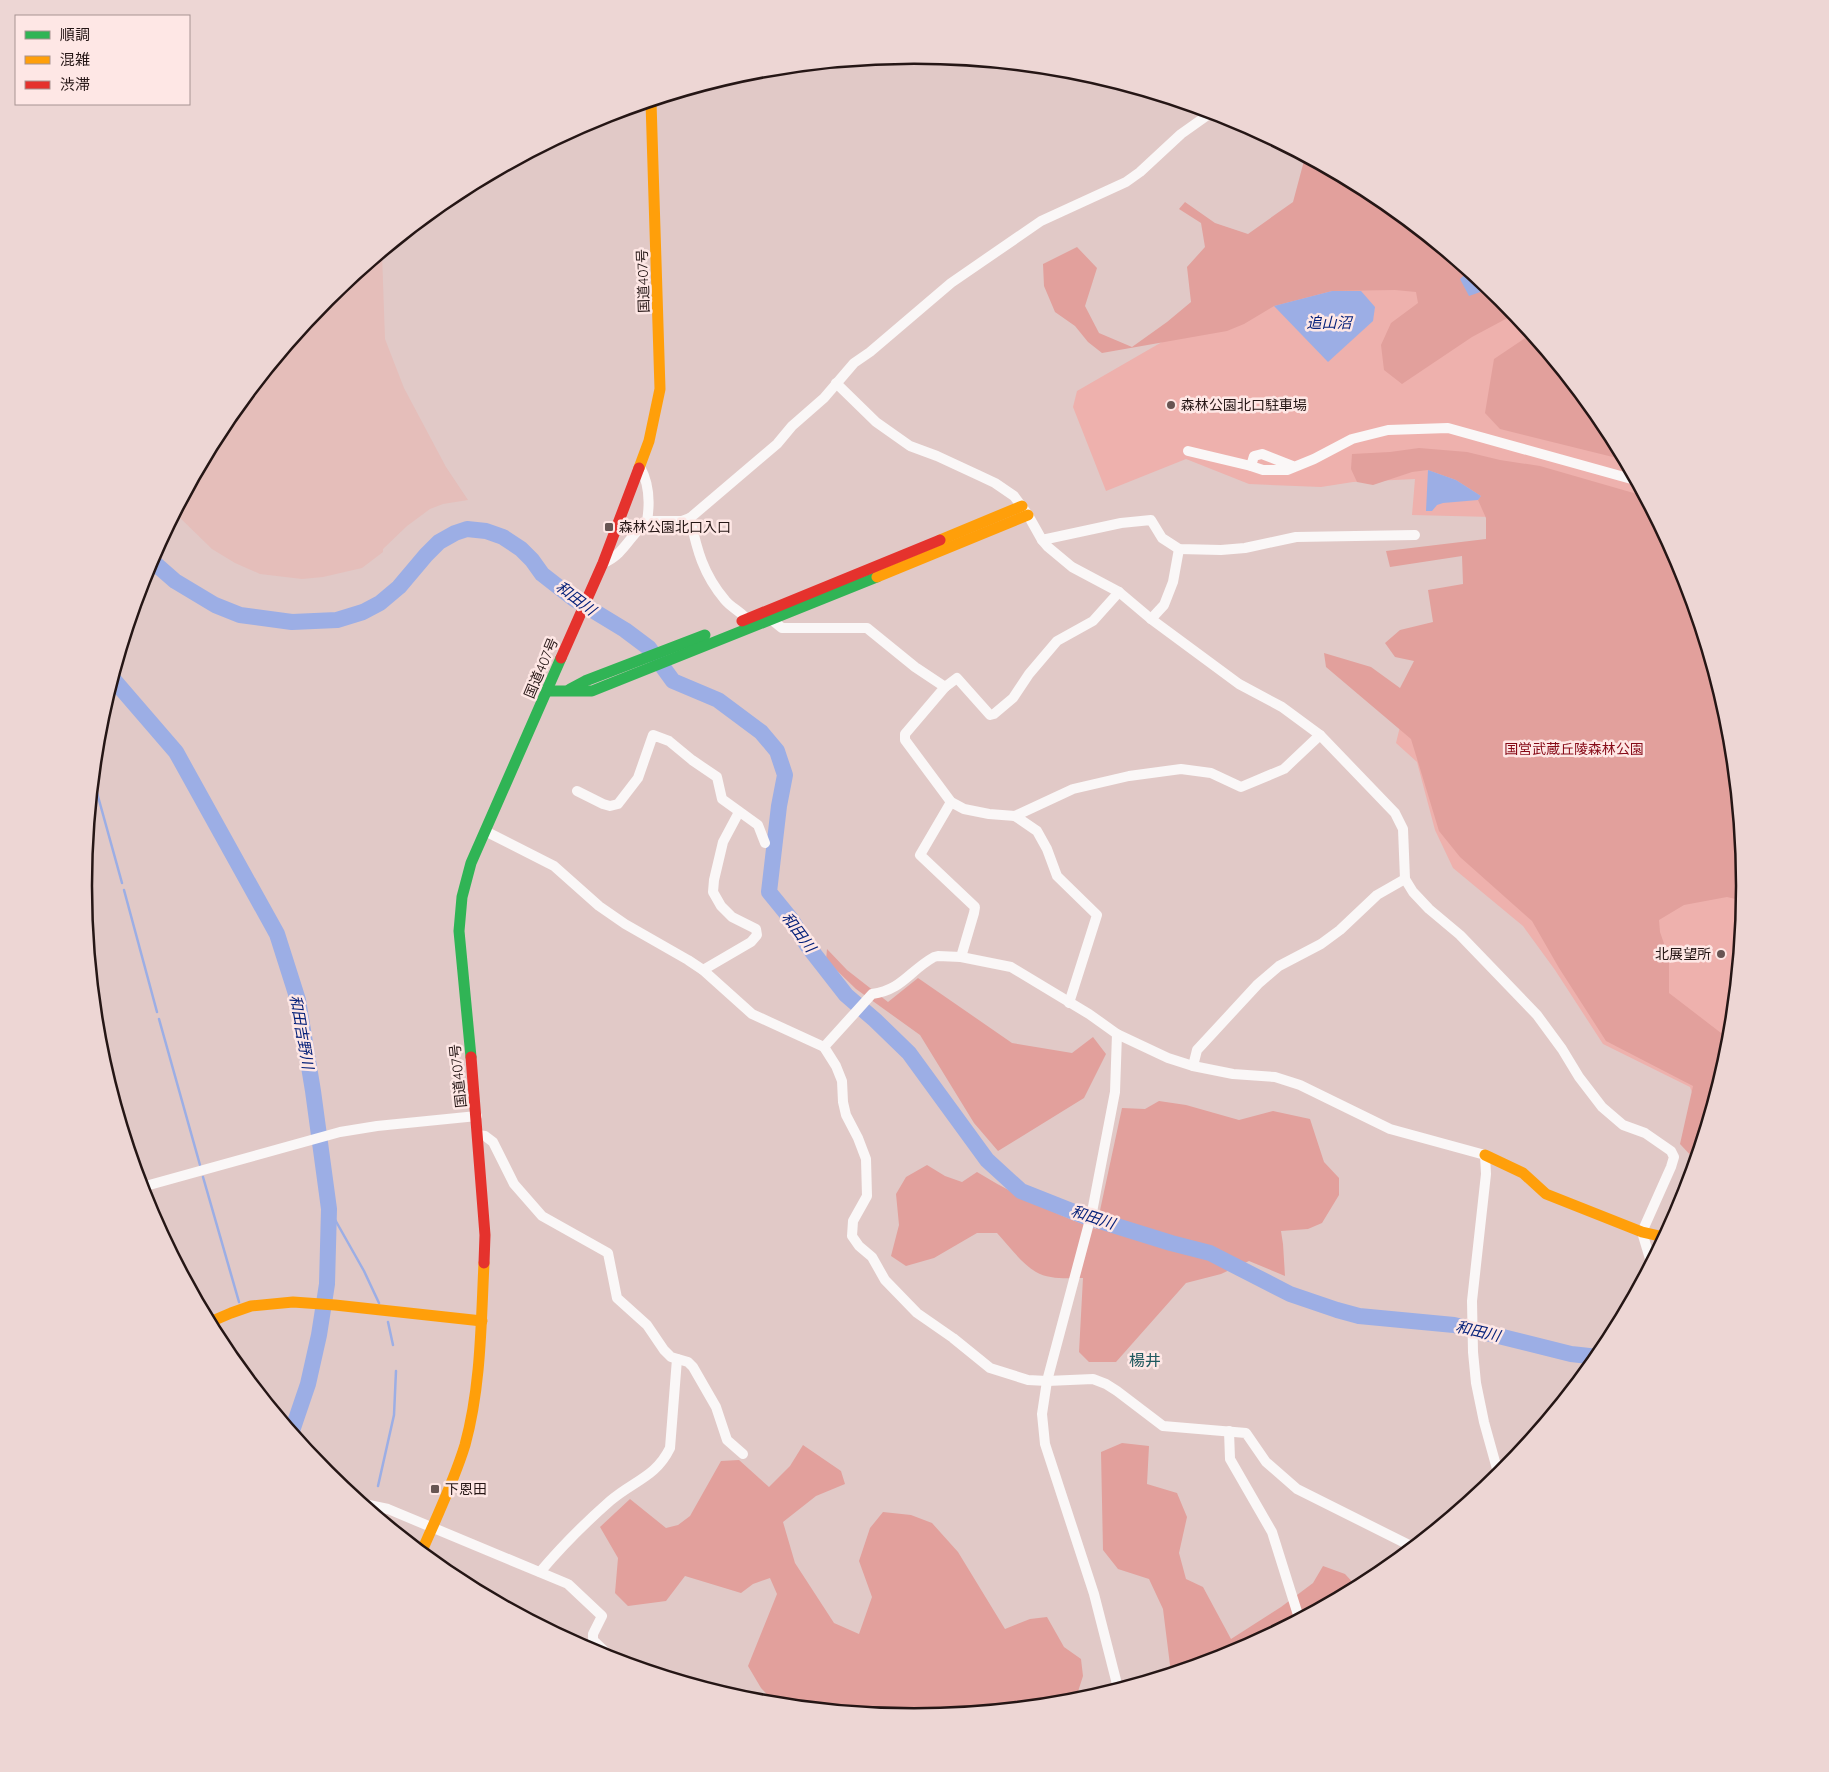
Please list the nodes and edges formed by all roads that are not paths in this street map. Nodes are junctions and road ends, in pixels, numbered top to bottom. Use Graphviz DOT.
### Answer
graph roads {
  1 [pos="651,107"];
  2 [pos="1205,117"];
  3 [pos="836,384"];
  4 [pos="1188,451"];
  5 [pos="1251,466"];
  6 [pos="640,467"];
  7 [pos="1295,467"];
  8 [pos="1629,478"];
  9 [pos="1025,510"];
  10 [pos="690,518"];
  11 [pos="647,521"];
  12 [pos="1415,535"];
  13 [pos="1042,540"];
  14 [pos="1179,549"];
  15 [pos="603,563"];
  16 [pos="1119,592"];
  17 [pos="1151,619"];
  18 [pos="772,620"];
  19 [pos="749,623"];
  20 [pos="945,687"];
  21 [pos="548,691"];
  22 [pos="1320,735"];
  23 [pos="577,791"];
  24 [pos="951,802"];
  25 [pos="739,812"];
  26 [pos="1015,816"];
  27 [pos="485,831"];
  28 [pos="765,844"];
  29 [pos="1404,879"];
  30 [pos="961,957"];
  31 [pos="702,970"];
  32 [pos="1069,1003"];
  33 [pos="1117,1034"];
  34 [pos="824,1047"];
  35 [pos="1193,1066"];
  36 [pos="477,1116"];
  37 [pos="478,1135"];
  38 [pos="1485,1155"];
  39 [pos="149,1185"];
  40 [pos="1642,1232"];
  41 [pos="1658,1236"];
  42 [pos="1650,1255"];
  43 [pos="216,1319"];
  44 [pos="482,1321"];
  45 [pos="677,1359"];
  46 [pos="1047,1381"];
  47 [pos="1229,1431"];
  48 [pos="743,1454"];
  49 [pos="1496,1467"];
  50 [pos="375,1506"];
  51 [pos="432,1528"];
  52 [pos="1407,1544"];
  53 [pos="424,1546"];
  54 [pos="540,1572"];
  55 [pos="1297,1613"];
  56 [pos="599,1645"];
  57 [pos="1117,1682"];
  1 -- 6 [label="main road, 国道407号"];
  2 -- 3 [label="street"];
  3 -- 9 [label="street"];
  3 -- 10 [label="street"];
  4 -- 5 [label="street"];
  5 -- 7 [label="street"];
  5 -- 7 [label="street"];
  6 -- 11 [label="street"];
  6 -- 15 [label="main road, 国道407号"];
  7 -- 8 [label="street"];
  9 -- 13 [label="street"];
  9 -- 18 [label="main road"];
  9 -- 19 [label="main road"];
  10 -- 11 [label="street"];
  10 -- 19 [label="street"];
  11 -- 15 [label="street"];
  12 -- 14 [label="street"];
  13 -- 14 [label="street"];
  13 -- 16 [label="street"];
  14 -- 17 [label="street"];
  15 -- 21 [label="main road, 国道407号"];
  16 -- 17 [label="street"];
  16 -- 20 [label="street"];
  17 -- 22 [label="street"];
  18 -- 19 [label="main road"];
  18 -- 20 [label="street"];
  19 -- 21 [label="main road"];
  20 -- 24 [label="street"];
  21 -- 27 [label="main road, 国道407号"];
  22 -- 26 [label="street"];
  22 -- 29 [label="street"];
  23 -- 25 [label="street"];
  24 -- 26 [label="street"];
  24 -- 30 [label="street"];
  25 -- 28 [label="street"];
  25 -- 31 [label="street"];
  26 -- 32 [label="street"];
  27 -- 31 [label="street"];
  27 -- 36 [label="main road, 国道407号"];
  29 -- 35 [label="street"];
  29 -- 40 [label="street"];
  30 -- 32 [label="street"];
  30 -- 34 [label="street"];
  31 -- 34 [label="street"];
  32 -- 33 [label="street"];
  33 -- 35 [label="street"];
  33 -- 46 [label="street"];
  34 -- 46 [label="street"];
  35 -- 38 [label="street"];
  36 -- 37 [label="main road, 国道407号"];
  36 -- 39 [label="street"];
  37 -- 44 [label="main road, 国道407号"];
  37 -- 45 [label="street"];
  38 -- 40 [label="main road"];
  38 -- 49 [label="street"];
  40 -- 41 [label="main road"];
  40 -- 42 [label="street"];
  43 -- 44 [label="main road"];
  44 -- 51 [label="main road, 国道407号"];
  45 -- 48 [label="street"];
  45 -- 54 [label="street"];
  46 -- 47 [label="street"];
  46 -- 57 [label="street"];
  47 -- 52 [label="street"];
  47 -- 55 [label="street"];
  50 -- 51 [label="street"];
  51 -- 53 [label="main road, 国道407号"];
  51 -- 54 [label="street"];
  54 -- 56 [label="street"];
}
